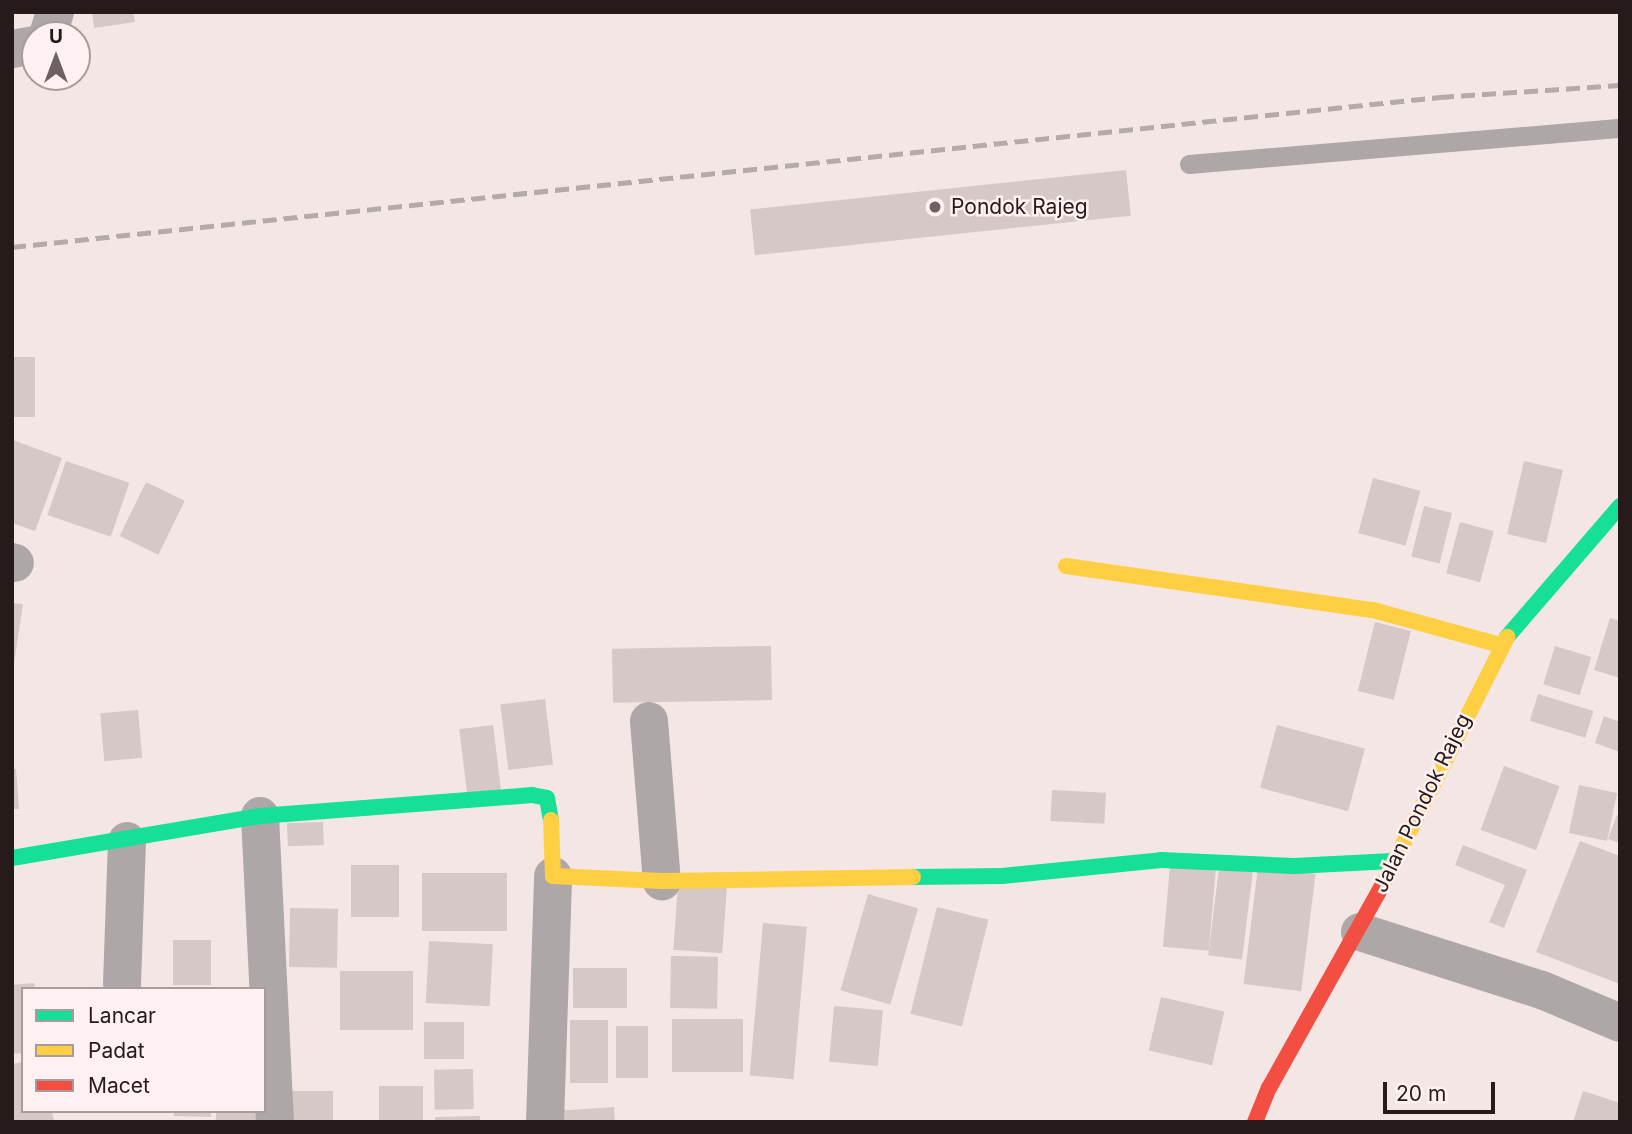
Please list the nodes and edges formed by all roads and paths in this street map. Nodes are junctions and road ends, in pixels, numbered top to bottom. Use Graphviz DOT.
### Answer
graph roads {
  1 [pos="1620,128"];
  2 [pos="1189,164"];
  3 [pos="1620,506"];
  4 [pos="1066,566"];
  5 [pos="1500,645"];
  6 [pos="649,721"];
  7 [pos="260,816"];
  8 [pos="127,841"];
  9 [pos="12,858"];
  10 [pos="1393,862"];
  11 [pos="553,876"];
  12 [pos="662,881"];
  13 [pos="1360,932"];
  14 [pos="122,984"];
  15 [pos="1620,1023"];
  16 [pos="275,1122"];
  17 [pos="545,1122"];
  18 [pos="1255,1122"];
  1 -- 2 [label="lane"];
  3 -- 5 [label="street, Jalan Pondok Rajeg"];
  4 -- 5 [label="street"];
  5 -- 10 [label="street, Jalan Pondok Rajeg"];
  6 -- 12 [label="street"];
  7 -- 8 [label="street"];
  7 -- 11 [label="street"];
  7 -- 16 [label="street"];
  8 -- 9 [label="street"];
  8 -- 14 [label="street"];
  10 -- 12 [label="street"];
  10 -- 13 [label="street, Jalan Pondok Rajeg"];
  11 -- 12 [label="street"];
  11 -- 17 [label="street"];
  13 -- 15 [label="street"];
  13 -- 18 [label="street, Jalan Pondok Rajeg"];
}
